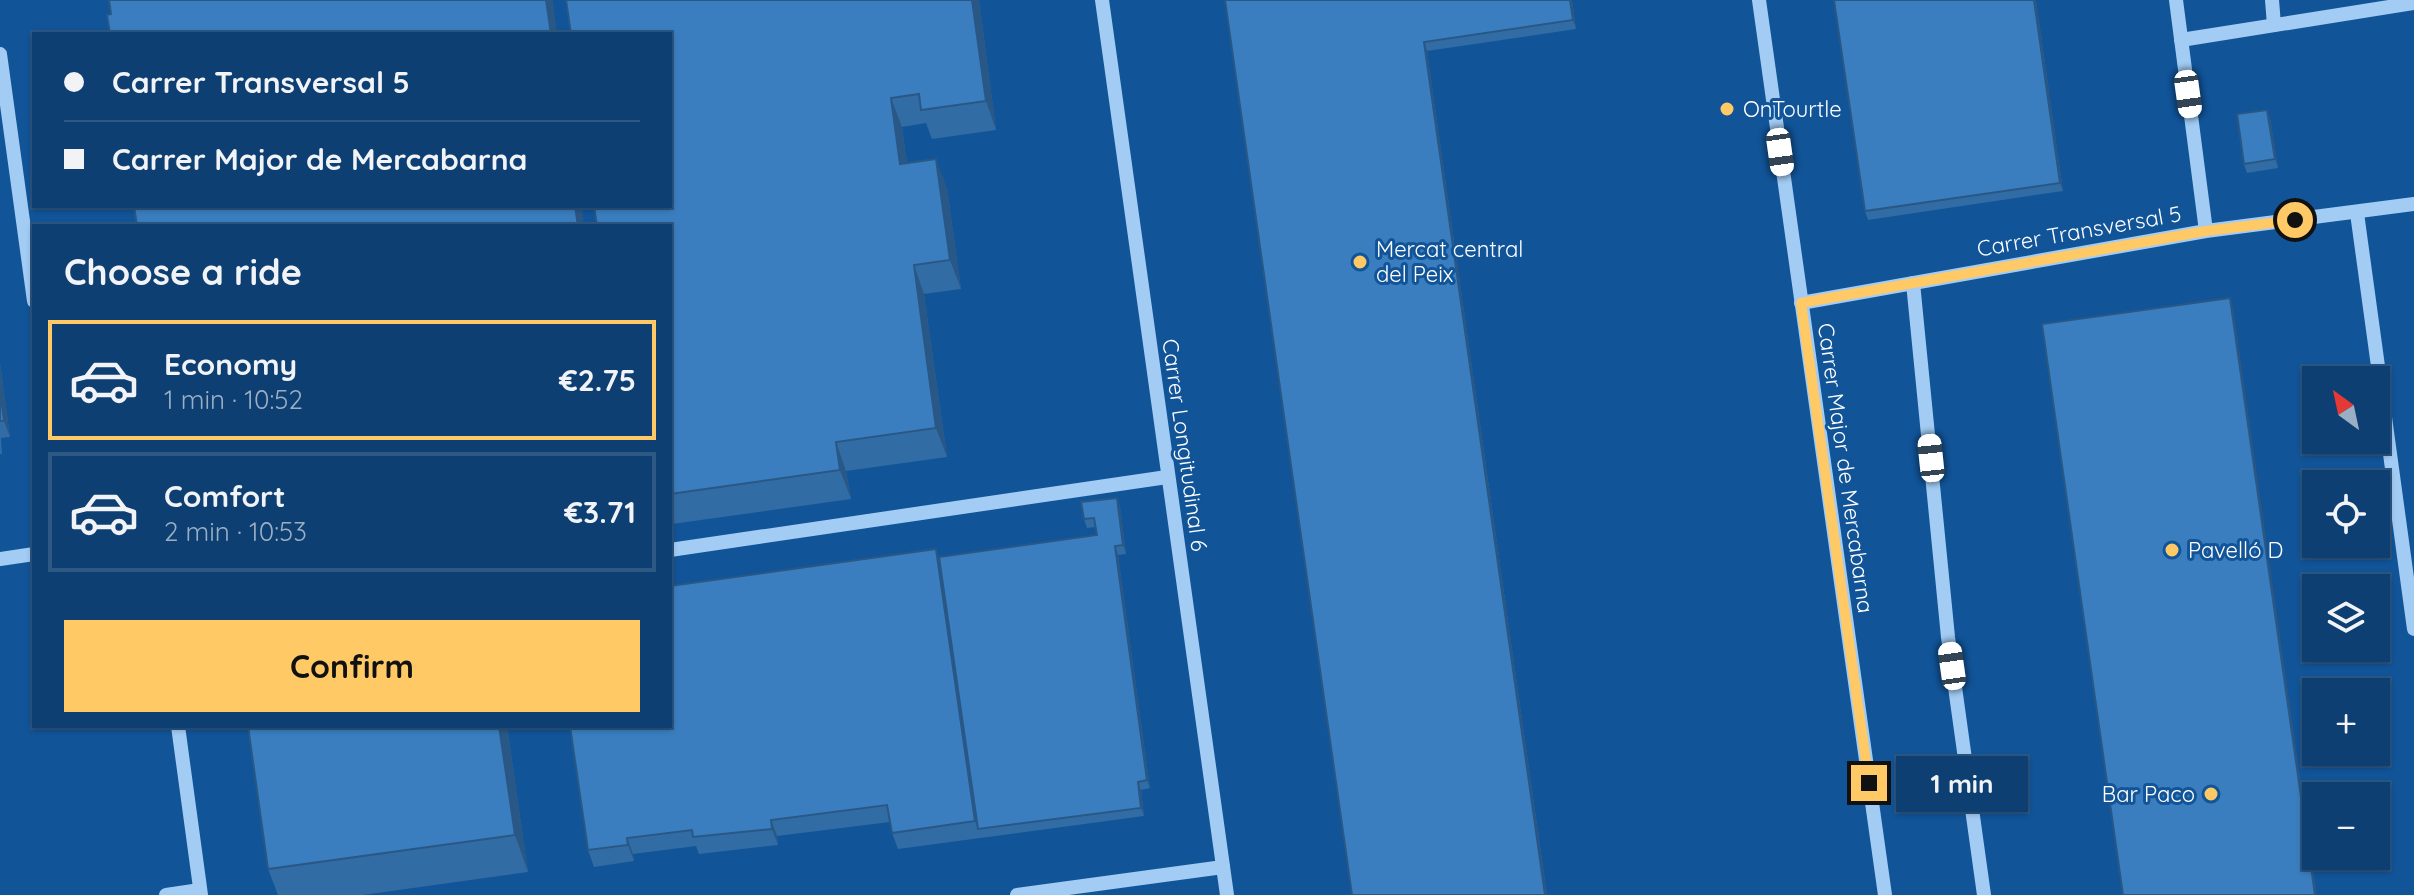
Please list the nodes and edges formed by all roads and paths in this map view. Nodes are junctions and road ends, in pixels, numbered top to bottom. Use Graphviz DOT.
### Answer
graph roads {
  1 [pos="1102,0"];
  2 [pos="1759,0"];
  3 [pos="2176,0"];
  4 [pos="2272,0"];
  5 [pos="2414,3"];
  6 [pos="2274,25"];
  7 [pos="2181,40"];
  8 [pos="0,54"];
  9 [pos="2414,204"];
  10 [pos="2357,213"];
  11 [pos="2206,231"];
  12 [pos="1913,283"];
  13 [pos="32,286"];
  14 [pos="1801,303"];
  15 [pos="1167,477"];
  16 [pos="672,550"];
  17 [pos="32,554"];
  18 [pos="0,559"];
  19 [pos="2414,629"];
  20 [pos="178,728"];
  21 [pos="1223,867"];
  22 [pos="200,893"];
  23 [pos="166,895"];
  24 [pos="1017,895"];
  25 [pos="1227,895"];
  26 [pos="1885,895"];
  27 [pos="1984,895"];
  1 -- 15 [label="lane, Carrer Longitudinal 6"];
  2 -- 14 [label="lane, Carrer Major de Mercabarna"];
  3 -- 7 [label="lane"];
  4 -- 6 [label="lane"];
  5 -- 6 [label="lane"];
  6 -- 7 [label="lane"];
  7 -- 11 [label="lane"];
  8 -- 13 [label="lane"];
  9 -- 10 [label="lane, Carrer Transversal 5"];
  10 -- 11 [label="lane, Carrer Transversal 5"];
  10 -- 19 [label="lane"];
  11 -- 12 [label="lane, Carrer Transversal 5"];
  12 -- 14 [label="lane, Carrer Transversal 5"];
  12 -- 27 [label="lane"];
  14 -- 26 [label="lane, Carrer Major de Mercabarna"];
  15 -- 16 [label="lane"];
  15 -- 21 [label="lane, Carrer Longitudinal 6"];
  17 -- 18 [label="lane"];
  20 -- 22 [label="lane"];
  21 -- 24 [label="lane"];
  21 -- 25 [label="lane, Carrer Longitudinal 6"];
  22 -- 23 [label="lane"];
}
